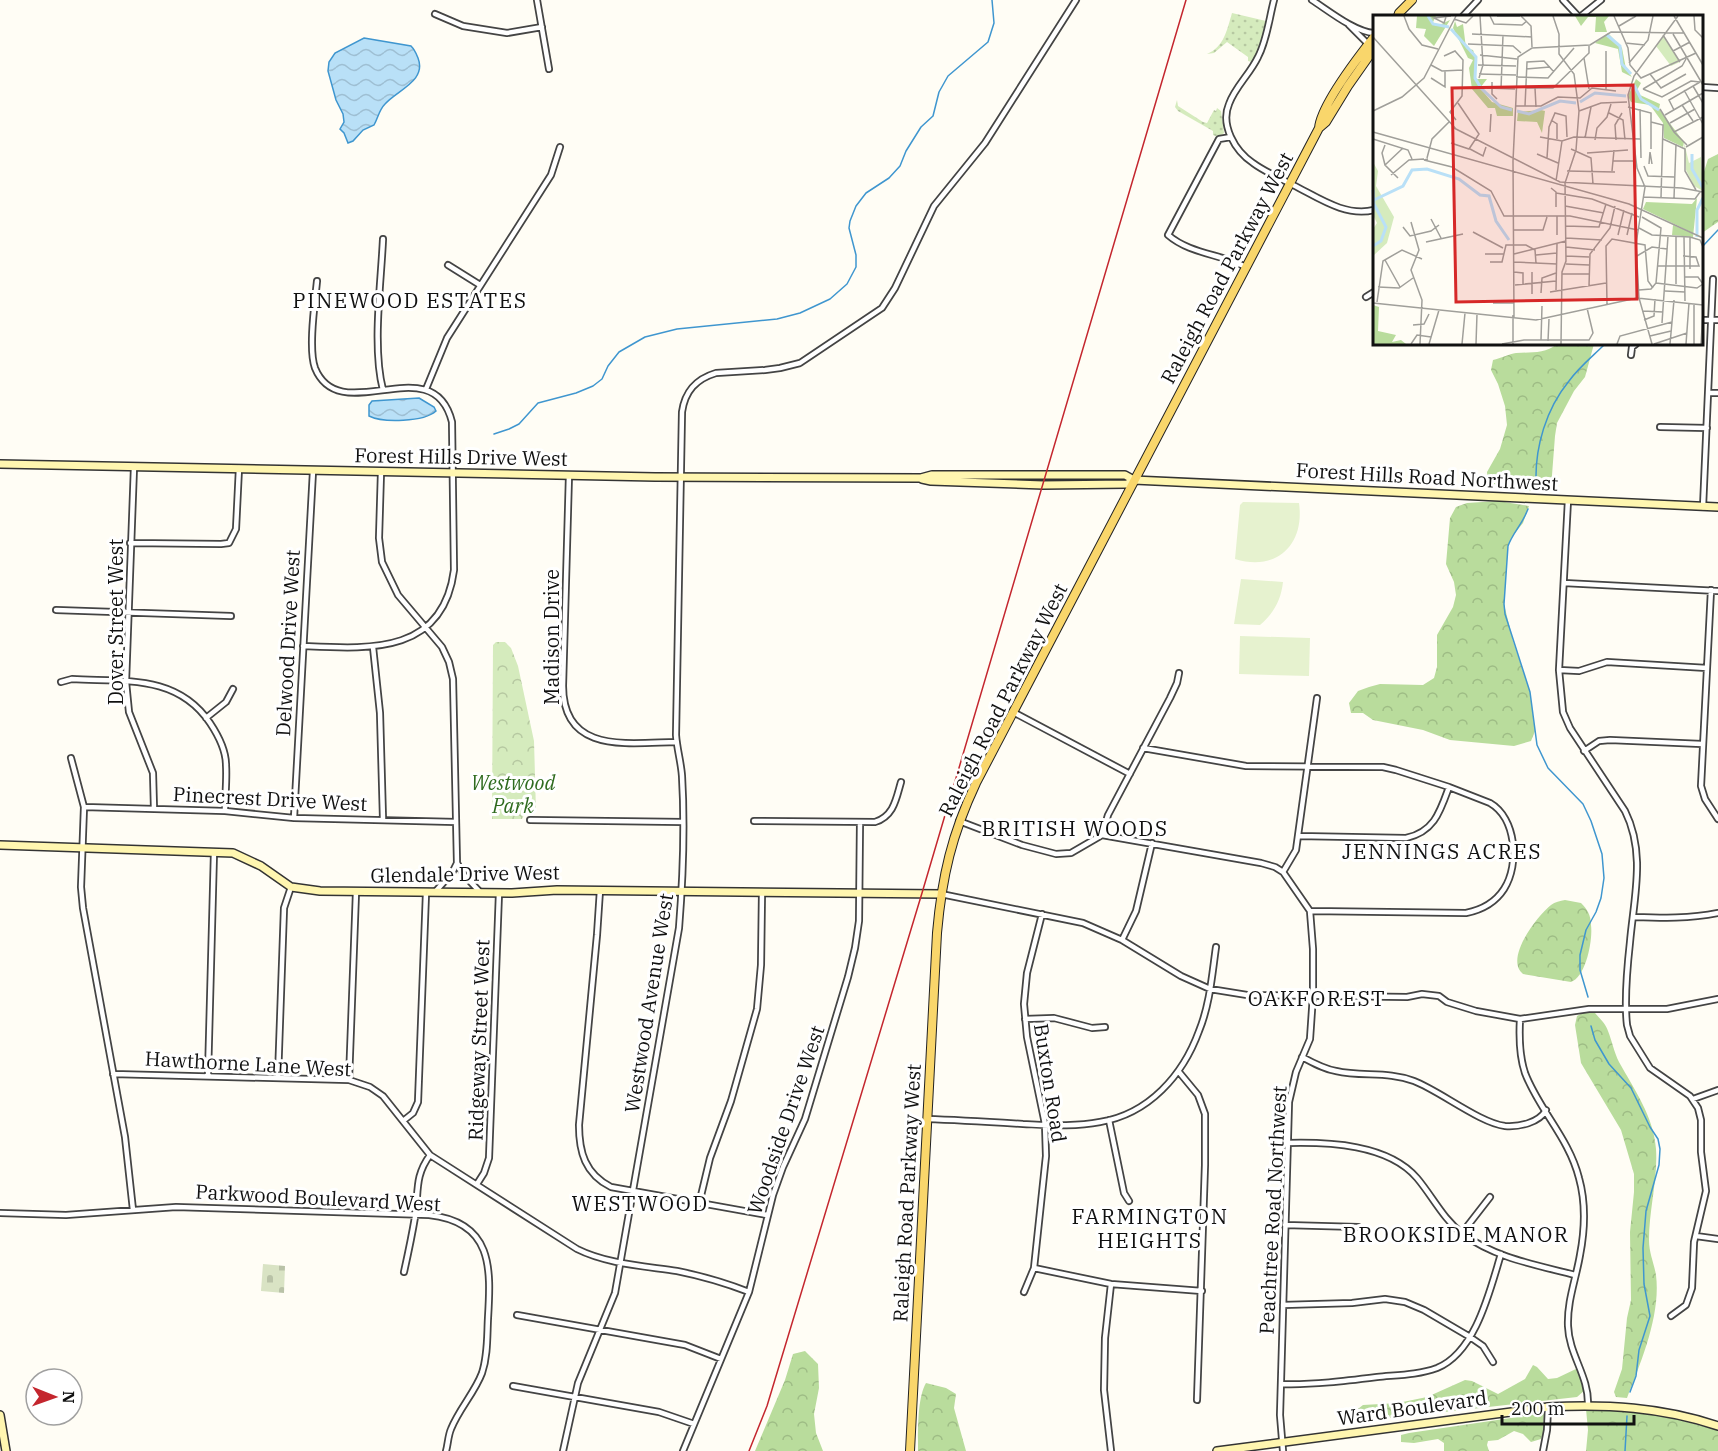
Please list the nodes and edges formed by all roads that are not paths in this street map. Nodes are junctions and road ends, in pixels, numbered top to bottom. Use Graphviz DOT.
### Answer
graph roads {
  1 [pos="537,0"];
  2 [pos="1076,0"];
  3 [pos="1274,0"];
  4 [pos="1312,0"];
  5 [pos="1412,0"];
  6 [pos="1478,0"];
  7 [pos="1563,0"];
  8 [pos="1601,0"];
  9 [pos="435,14"];
  10 [pos="1396,15"];
  11 [pos="1464,15"];
  12 [pos="1579,15"];
  13 [pos="1581,15"];
  14 [pos="1348,23"];
  15 [pos="542,27"];
  16 [pos="1373,35"];
  17 [pos="1371,46"];
  18 [pos="549,69"];
  19 [pos="1231,137"];
  20 [pos="560,147"];
  21 [pos="1290,183"];
  22 [pos="1373,210"];
  23 [pos="383,239"];
  24 [pos="448,265"];
  25 [pos="1246,267"];
  26 [pos="1713,279"];
  27 [pos="317,281"];
  28 [pos="480,285"];
  29 [pos="1373,293"];
  30 [pos="1366,297"];
  31 [pos="1715,320"];
  32 [pos="1635,345"];
  33 [pos="1631,355"];
  34 [pos="426,389"];
  35 [pos="383,390"];
  36 [pos="1708,393"];
  37 [pos="1718,393"];
  38 [pos="1660,427"];
  39 [pos="1707,428"];
  40 [pos="0,464"];
  41 [pos="134,467"];
  42 [pos="239,468"];
  43 [pos="313,471"];
  44 [pos="381,472"];
  45 [pos="452,474"];
  46 [pos="569,475"];
  47 [pos="681,478"];
  48 [pos="1134,480"];
  49 [pos="1568,500"];
  50 [pos="1703,507"];
  51 [pos="1718,507"];
  52 [pos="130,543"];
  53 [pos="1564,583"];
  54 [pos="1711,590"];
  55 [pos="1718,591"];
  56 [pos="56,610"];
  57 [pos="129,612"];
  58 [pos="231,616"];
  59 [pos="425,627"];
  60 [pos="303,646"];
  61 [pos="373,647"];
  62 [pos="1707,668"];
  63 [pos="1559,670"];
  64 [pos="1179,673"];
  65 [pos="61,682"];
  66 [pos="126,682"];
  67 [pos="233,689"];
  68 [pos="1317,698"];
  69 [pos="1013,712"];
  70 [pos="206,718"];
  71 [pos="676,742"];
  72 [pos="1702,744"];
  73 [pos="1143,748"];
  74 [pos="1584,751"];
  75 [pos="71,758"];
  76 [pos="1307,766"];
  77 [pos="1130,774"];
  78 [pos="901,782"];
  79 [pos="1449,787"];
  80 [pos="84,807"];
  81 [pos="154,809"];
  82 [pos="225,811"];
  83 [pos="294,818"];
  84 [pos="383,819"];
  85 [pos="1718,819"];
  86 [pos="530,820"];
  87 [pos="754,821"];
  88 [pos="959,821"];
  89 [pos="456,822"];
  90 [pos="683,822"];
  91 [pos="860,822"];
  92 [pos="1102,835"];
  93 [pos="1298,836"];
  94 [pos="1152,843"];
  95 [pos="0,845"];
  96 [pos="82,847"];
  97 [pos="214,852"];
  98 [pos="457,864"];
  99 [pos="1283,872"];
  100 [pos="291,887"];
  101 [pos="600,890"];
  102 [pos="682,890"];
  103 [pos="356,892"];
  104 [pos="435,892"];
  105 [pos="762,892"];
  106 [pos="860,892"];
  107 [pos="426,893"];
  108 [pos="481,893"];
  109 [pos="499,893"];
  110 [pos="941,894"];
  111 [pos="1310,911"];
  112 [pos="1718,913"];
  113 [pos="1042,914"];
  114 [pos="1633,917"];
  115 [pos="1122,940"];
  116 [pos="1216,946"];
  117 [pos="1210,989"];
  118 [pos="1313,995"];
  119 [pos="1718,999"];
  120 [pos="1627,1010"];
  121 [pos="1025,1019"];
  122 [pos="1520,1019"];
  123 [pos="1105,1027"];
  124 [pos="1302,1057"];
  125 [pos="1179,1072"];
  126 [pos="112,1074"];
  127 [pos="208,1075"];
  128 [pos="278,1077"];
  129 [pos="349,1080"];
  130 [pos="1718,1090"];
  131 [pos="1693,1099"];
  132 [pos="1546,1110"];
  133 [pos="927,1119"];
  134 [pos="1109,1120"];
  135 [pos="403,1121"];
  136 [pos="1045,1124"];
  137 [pos="1288,1143"];
  138 [pos="430,1155"];
  139 [pos="477,1184"];
  140 [pos="633,1192"];
  141 [pos="1490,1197"];
  142 [pos="1129,1201"];
  143 [pos="699,1204"];
  144 [pos="133,1210"];
  145 [pos="0,1213"];
  146 [pos="415,1215"];
  147 [pos="767,1215"];
  148 [pos="1285,1225"];
  149 [pos="1358,1227"];
  150 [pos="1462,1233"];
  151 [pos="1696,1236"];
  152 [pos="1718,1239"];
  153 [pos="1501,1254"];
  154 [pos="621,1262"];
  155 [pos="1034,1268"];
  156 [pos="404,1272"];
  157 [pos="1575,1275"];
  158 [pos="1111,1284"];
  159 [pos="1202,1291"];
  160 [pos="749,1292"];
  161 [pos="1024,1292"];
  162 [pos="1283,1305"];
  163 [pos="517,1315"];
  164 [pos="1671,1316"];
  165 [pos="601,1329"];
  166 [pos="1470,1337"];
  167 [pos="721,1359"];
  168 [pos="1493,1362"];
  169 [pos="1281,1384"];
  170 [pos="513,1386"];
  171 [pos="575,1397"];
  172 [pos="1197,1400"];
  173 [pos="1588,1405"];
  174 [pos="1548,1407"];
  175 [pos="0,1415"];
  176 [pos="694,1424"];
  177 [pos="1718,1426"];
  178 [pos="1282,1442"];
  179 [pos="6,1451"];
  180 [pos="446,1451"];
  181 [pos="563,1451"];
  182 [pos="683,1451"];
  183 [pos="910,1451"];
  184 [pos="1112,1451"];
  185 [pos="1217,1451"];
  186 [pos="1283,1451"];
  187 [pos="1543,1451"];
  1 -- 15 [label="street"];
  2 -- 47 [label="street, Westwood Avenue West"];
  3 -- 19 [label="street"];
  4 -- 14 [label="street"];
  5 -- 10 [label="main road"];
  6 -- 11 [label="street"];
  7 -- 12 [label="street"];
  8 -- 13 [label="street"];
  9 -- 15 [label="street"];
  14 -- 16 [label="street"];
  14 -- 17 [label="street"];
  15 -- 18 [label="street"];
  17 -- 21 [label="main road, Raleigh Road Parkway West"];
  19 -- 21 [label="street"];
  19 -- 25 [label="street"];
  20 -- 28 [label="street"];
  21 -- 22 [label="street"];
  21 -- 25 [label="main road, Raleigh Road Parkway West"];
  23 -- 35 [label="street"];
  24 -- 28 [label="street"];
  25 -- 48 [label="main road, Raleigh Road Parkway West"];
  26 -- 31 [label="street"];
  27 -- 35 [label="street"];
  28 -- 34 [label="street"];
  29 -- 30 [label="street"];
  31 -- 36 [label="street"];
  32 -- 33 [label="street"];
  34 -- 35 [label="street"];
  34 -- 45 [label="street"];
  36 -- 37 [label="street"];
  36 -- 39 [label="street"];
  38 -- 39 [label="street"];
  39 -- 50 [label="street"];
  40 -- 41 [label="main road, Forest Hills Drive West"];
  41 -- 42 [label="main road, Forest Hills Drive West"];
  41 -- 52 [label="street, Dover Street West"];
  42 -- 43 [label="main road, Forest Hills Drive West"];
  42 -- 52 [label="street"];
  43 -- 44 [label="main road, Forest Hills Drive West"];
  43 -- 60 [label="street, Delwood Drive West"];
  44 -- 45 [label="main road, Forest Hills Drive West"];
  44 -- 59 [label="street"];
  45 -- 46 [label="main road, Forest Hills Drive West"];
  45 -- 59 [label="street"];
  46 -- 47 [label="main road, Forest Hills Drive West"];
  46 -- 71 [label="street, Madison Drive"];
  47 -- 48 [label="main road, Forest Hills Drive West"];
  47 -- 71 [label="street, Westwood Avenue West"];
  48 -- 49 [label="main road, Forest Hills Road Northwest"];
  48 -- 69 [label="main road, Raleigh Road Parkway West"];
  49 -- 50 [label="main road, Forest Hills Road Northwest"];
  49 -- 53 [label="street"];
  50 -- 51 [label="main road, Forest Hills Road Northwest"];
  52 -- 57 [label="street, Dover Street West"];
  53 -- 54 [label="street"];
  53 -- 63 [label="street"];
  54 -- 55 [label="street"];
  54 -- 62 [label="street"];
  56 -- 57 [label="street"];
  57 -- 58 [label="street"];
  57 -- 66 [label="street, Dover Street West"];
  59 -- 61 [label="street"];
  59 -- 89 [label="street"];
  60 -- 61 [label="street"];
  60 -- 83 [label="street, Delwood Drive West"];
  61 -- 84 [label="street"];
  62 -- 63 [label="street"];
  62 -- 72 [label="street"];
  63 -- 74 [label="street"];
  64 -- 73 [label="street"];
  65 -- 66 [label="street"];
  66 -- 70 [label="street"];
  66 -- 81 [label="street, Dover Street West"];
  67 -- 70 [label="street"];
  68 -- 76 [label="street"];
  69 -- 77 [label="street"];
  69 -- 88 [label="main road, Raleigh Road Parkway West"];
  70 -- 82 [label="street"];
  71 -- 90 [label="street, Westwood Avenue West"];
  72 -- 74 [label="street"];
  72 -- 85 [label="street"];
  73 -- 76 [label="street"];
  73 -- 77 [label="street"];
  74 -- 114 [label="street"];
  75 -- 80 [label="street"];
  76 -- 79 [label="street"];
  76 -- 93 [label="street"];
  77 -- 92 [label="street"];
  78 -- 91 [label="street"];
  79 -- 93 [label="street"];
  79 -- 111 [label="street"];
  80 -- 81 [label="street, Pinecrest Drive West"];
  80 -- 96 [label="street"];
  81 -- 82 [label="street, Pinecrest Drive West"];
  82 -- 83 [label="street, Pinecrest Drive West"];
  83 -- 84 [label="street, Pinecrest Drive West"];
  84 -- 89 [label="street, Pinecrest Drive West"];
  86 -- 90 [label="street"];
  87 -- 91 [label="street"];
  88 -- 92 [label="street"];
  88 -- 110 [label="main road, Raleigh Road Parkway West"];
  89 -- 98 [label="street"];
  90 -- 102 [label="street, Westwood Avenue West"];
  91 -- 106 [label="street, Woodside Drive West"];
  92 -- 94 [label="street"];
  93 -- 99 [label="street"];
  94 -- 99 [label="street"];
  94 -- 115 [label="street"];
  95 -- 96 [label="main road, Glendale Drive West"];
  96 -- 97 [label="main road, Glendale Drive West"];
  96 -- 126 [label="street"];
  97 -- 100 [label="main road, Glendale Drive West"];
  97 -- 127 [label="street"];
  98 -- 104 [label="street"];
  98 -- 108 [label="street"];
  99 -- 111 [label="street"];
  100 -- 103 [label="main road, Glendale Drive West"];
  100 -- 128 [label="street"];
  101 -- 102 [label="main road, Glendale Drive West"];
  101 -- 109 [label="main road, Glendale Drive West"];
  101 -- 140 [label="street"];
  102 -- 105 [label="main road, Glendale Drive West"];
  102 -- 140 [label="street, Westwood Avenue West"];
  103 -- 107 [label="main road, Glendale Drive West"];
  103 -- 129 [label="street"];
  104 -- 107 [label="main road, Glendale Drive West"];
  104 -- 108 [label="main road, Glendale Drive West"];
  105 -- 106 [label="main road, Glendale Drive West"];
  105 -- 143 [label="street"];
  106 -- 110 [label="main road, Glendale Drive West"];
  106 -- 147 [label="street, Woodside Drive West"];
  107 -- 135 [label="street"];
  108 -- 109 [label="main road, Glendale Drive West"];
  109 -- 139 [label="street, Ridgeway Street West"];
  110 -- 113 [label="street"];
  110 -- 133 [label="main road, Raleigh Road Parkway West"];
  111 -- 118 [label="street, Peachtree Road Northwest"];
  112 -- 114 [label="street"];
  113 -- 115 [label="street"];
  113 -- 121 [label="street, Buxton Road"];
  114 -- 120 [label="street"];
  115 -- 117 [label="street"];
  116 -- 117 [label="street"];
  117 -- 118 [label="street"];
  117 -- 125 [label="street"];
  118 -- 122 [label="street"];
  118 -- 124 [label="street, Peachtree Road Northwest"];
  119 -- 120 [label="street"];
  120 -- 122 [label="street"];
  120 -- 131 [label="street"];
  121 -- 123 [label="street"];
  121 -- 136 [label="street, Buxton Road"];
  122 -- 132 [label="street"];
  124 -- 132 [label="street"];
  124 -- 137 [label="street, Peachtree Road Northwest"];
  125 -- 134 [label="street"];
  125 -- 159 [label="street"];
  126 -- 127 [label="street, Hawthorne Lane West"];
  126 -- 144 [label="street"];
  127 -- 128 [label="street, Hawthorne Lane West"];
  128 -- 129 [label="street, Hawthorne Lane West"];
  129 -- 135 [label="street, Hawthorne Lane West"];
  130 -- 131 [label="street"];
  131 -- 151 [label="street"];
  132 -- 157 [label="street"];
  133 -- 136 [label="street"];
  133 -- 183 [label="main road, Raleigh Road Parkway West"];
  134 -- 136 [label="street"];
  134 -- 142 [label="street"];
  135 -- 138 [label="street, Hawthorne Lane West"];
  136 -- 155 [label="street, Buxton Road"];
  137 -- 148 [label="street, Peachtree Road Northwest"];
  137 -- 150 [label="street"];
  138 -- 139 [label="street, Hawthorne Lane West"];
  138 -- 146 [label="street"];
  139 -- 154 [label="street, Hawthorne Lane West"];
  140 -- 143 [label="street"];
  140 -- 154 [label="street, Westwood Avenue West"];
  141 -- 150 [label="street"];
  143 -- 147 [label="street"];
  144 -- 145 [label="street, Parkwood Boulevard West"];
  144 -- 146 [label="street, Parkwood Boulevard West"];
  146 -- 156 [label="street"];
  146 -- 180 [label="street, Parkwood Boulevard West"];
  147 -- 160 [label="street, Woodside Drive West"];
  148 -- 149 [label="street"];
  148 -- 162 [label="street, Peachtree Road Northwest"];
  150 -- 153 [label="street"];
  151 -- 152 [label="street"];
  151 -- 164 [label="street"];
  153 -- 157 [label="street"];
  153 -- 166 [label="street"];
  154 -- 160 [label="street, Hawthorne Lane West"];
  154 -- 165 [label="street, Westwood Avenue West"];
  155 -- 158 [label="street"];
  155 -- 161 [label="street, Buxton Road"];
  157 -- 173 [label="street"];
  158 -- 159 [label="street"];
  158 -- 184 [label="street"];
  159 -- 172 [label="street"];
  160 -- 167 [label="street, Woodside Drive West"];
  162 -- 166 [label="street"];
  162 -- 169 [label="street, Peachtree Road Northwest"];
  163 -- 165 [label="street"];
  165 -- 167 [label="street"];
  165 -- 171 [label="street, Westwood Avenue West"];
  166 -- 168 [label="street"];
  166 -- 169 [label="street"];
  167 -- 176 [label="street, Woodside Drive West"];
  169 -- 178 [label="street, Peachtree Road Northwest"];
  170 -- 171 [label="street"];
  171 -- 176 [label="street"];
  171 -- 181 [label="street, Westwood Avenue West"];
  173 -- 174 [label="main road, Ward Boulevard"];
  173 -- 177 [label="main road, Ward Boulevard"];
  174 -- 178 [label="main road, Ward Boulevard"];
  174 -- 187 [label="street"];
  175 -- 179 [label="main road"];
  176 -- 182 [label="street, Woodside Drive West"];
  178 -- 185 [label="main road, Ward Boulevard"];
  178 -- 186 [label="street, Peachtree Road Northwest"];
}
